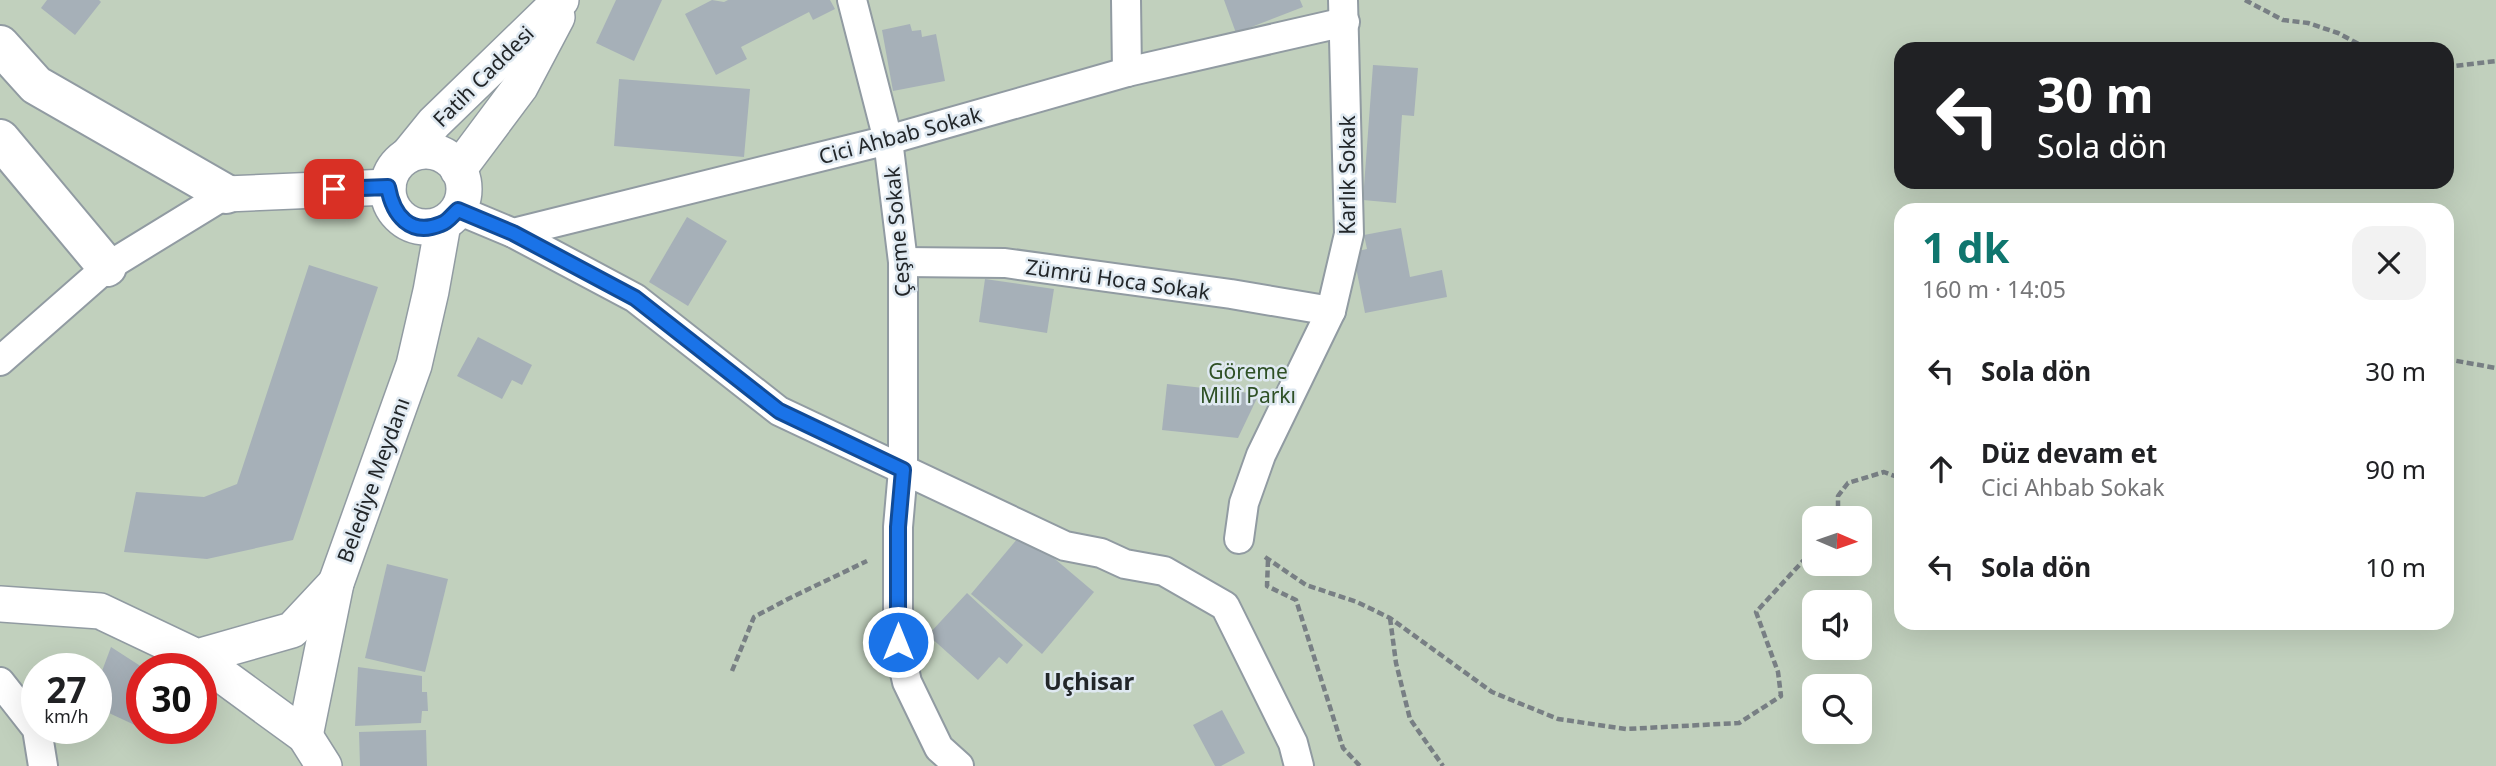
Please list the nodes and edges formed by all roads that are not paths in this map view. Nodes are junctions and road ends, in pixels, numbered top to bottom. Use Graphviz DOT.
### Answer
graph roads {
  1 [pos="563,0"];
  2 [pos="852,0"];
  3 [pos="1126,0"];
  4 [pos="1344,11"];
  5 [pos="0,45"];
  6 [pos="1127,72"];
  7 [pos="0,139"];
  8 [pos="888,140"];
  9 [pos="408,155"];
  10 [pos="458,170"];
  11 [pos="388,187"];
  12 [pos="226,194"];
  13 [pos="451,217"];
  14 [pos="513,233"];
  15 [pos="903,262"];
  16 [pos="107,267"];
  17 [pos="1331,311"];
  18 [pos="0,361"];
  19 [pos="903,470"];
  20 [pos="1239,539"];
  21 [pos="336,583"];
  22 [pos="0,604"];
  23 [pos="189,653"];
  24 [pos="211,653"];
  25 [pos="217,672"];
  26 [pos="0,682"];
  27 [pos="305,736"];
  28 [pos="43,766"];
  29 [pos="324,766"];
  30 [pos="959,766"];
  31 [pos="1299,766"];
  1 -- 9 [label="street, Fatih Caddesi"];
  1 -- 10 [label="street, Fatih Caddesi"];
  2 -- 8 [label="street, Çeşme Sokak"];
  3 -- 6 [label="street"];
  4 -- 6 [label="street, Cici Ahbab Sokak"];
  4 -- 17 [label="street, Karlık Sokak"];
  5 -- 12 [label="main road"];
  6 -- 8 [label="street, Cici Ahbab Sokak"];
  7 -- 16 [label="main road"];
  8 -- 14 [label="street, Cici Ahbab Sokak"];
  8 -- 15 [label="street, Çeşme Sokak"];
  9 -- 10 [label="street"];
  9 -- 11 [label="street"];
  10 -- 13 [label="street"];
  11 -- 12 [label="street"];
  11 -- 13 [label="street"];
  12 -- 16 [label="street"];
  13 -- 14 [label="street"];
  13 -- 21 [label="street, Belediye Meydanı"];
  14 -- 19 [label="street"];
  15 -- 17 [label="street, Zümrü Hoca Sokak"];
  15 -- 19 [label="street, Çeşme Sokak"];
  16 -- 18 [label="street"];
  17 -- 20 [label="street, Karlık Sokak"];
  19 -- 30 [label="street, Çeşme Sokak"];
  19 -- 31 [label="street"];
  21 -- 24 [label="street"];
  21 -- 27 [label="street, Belediye Meydanı"];
  22 -- 23 [label="street"];
  25 -- 27 [label="street"];
  26 -- 28 [label="street"];
  27 -- 29 [label="street"];
}
